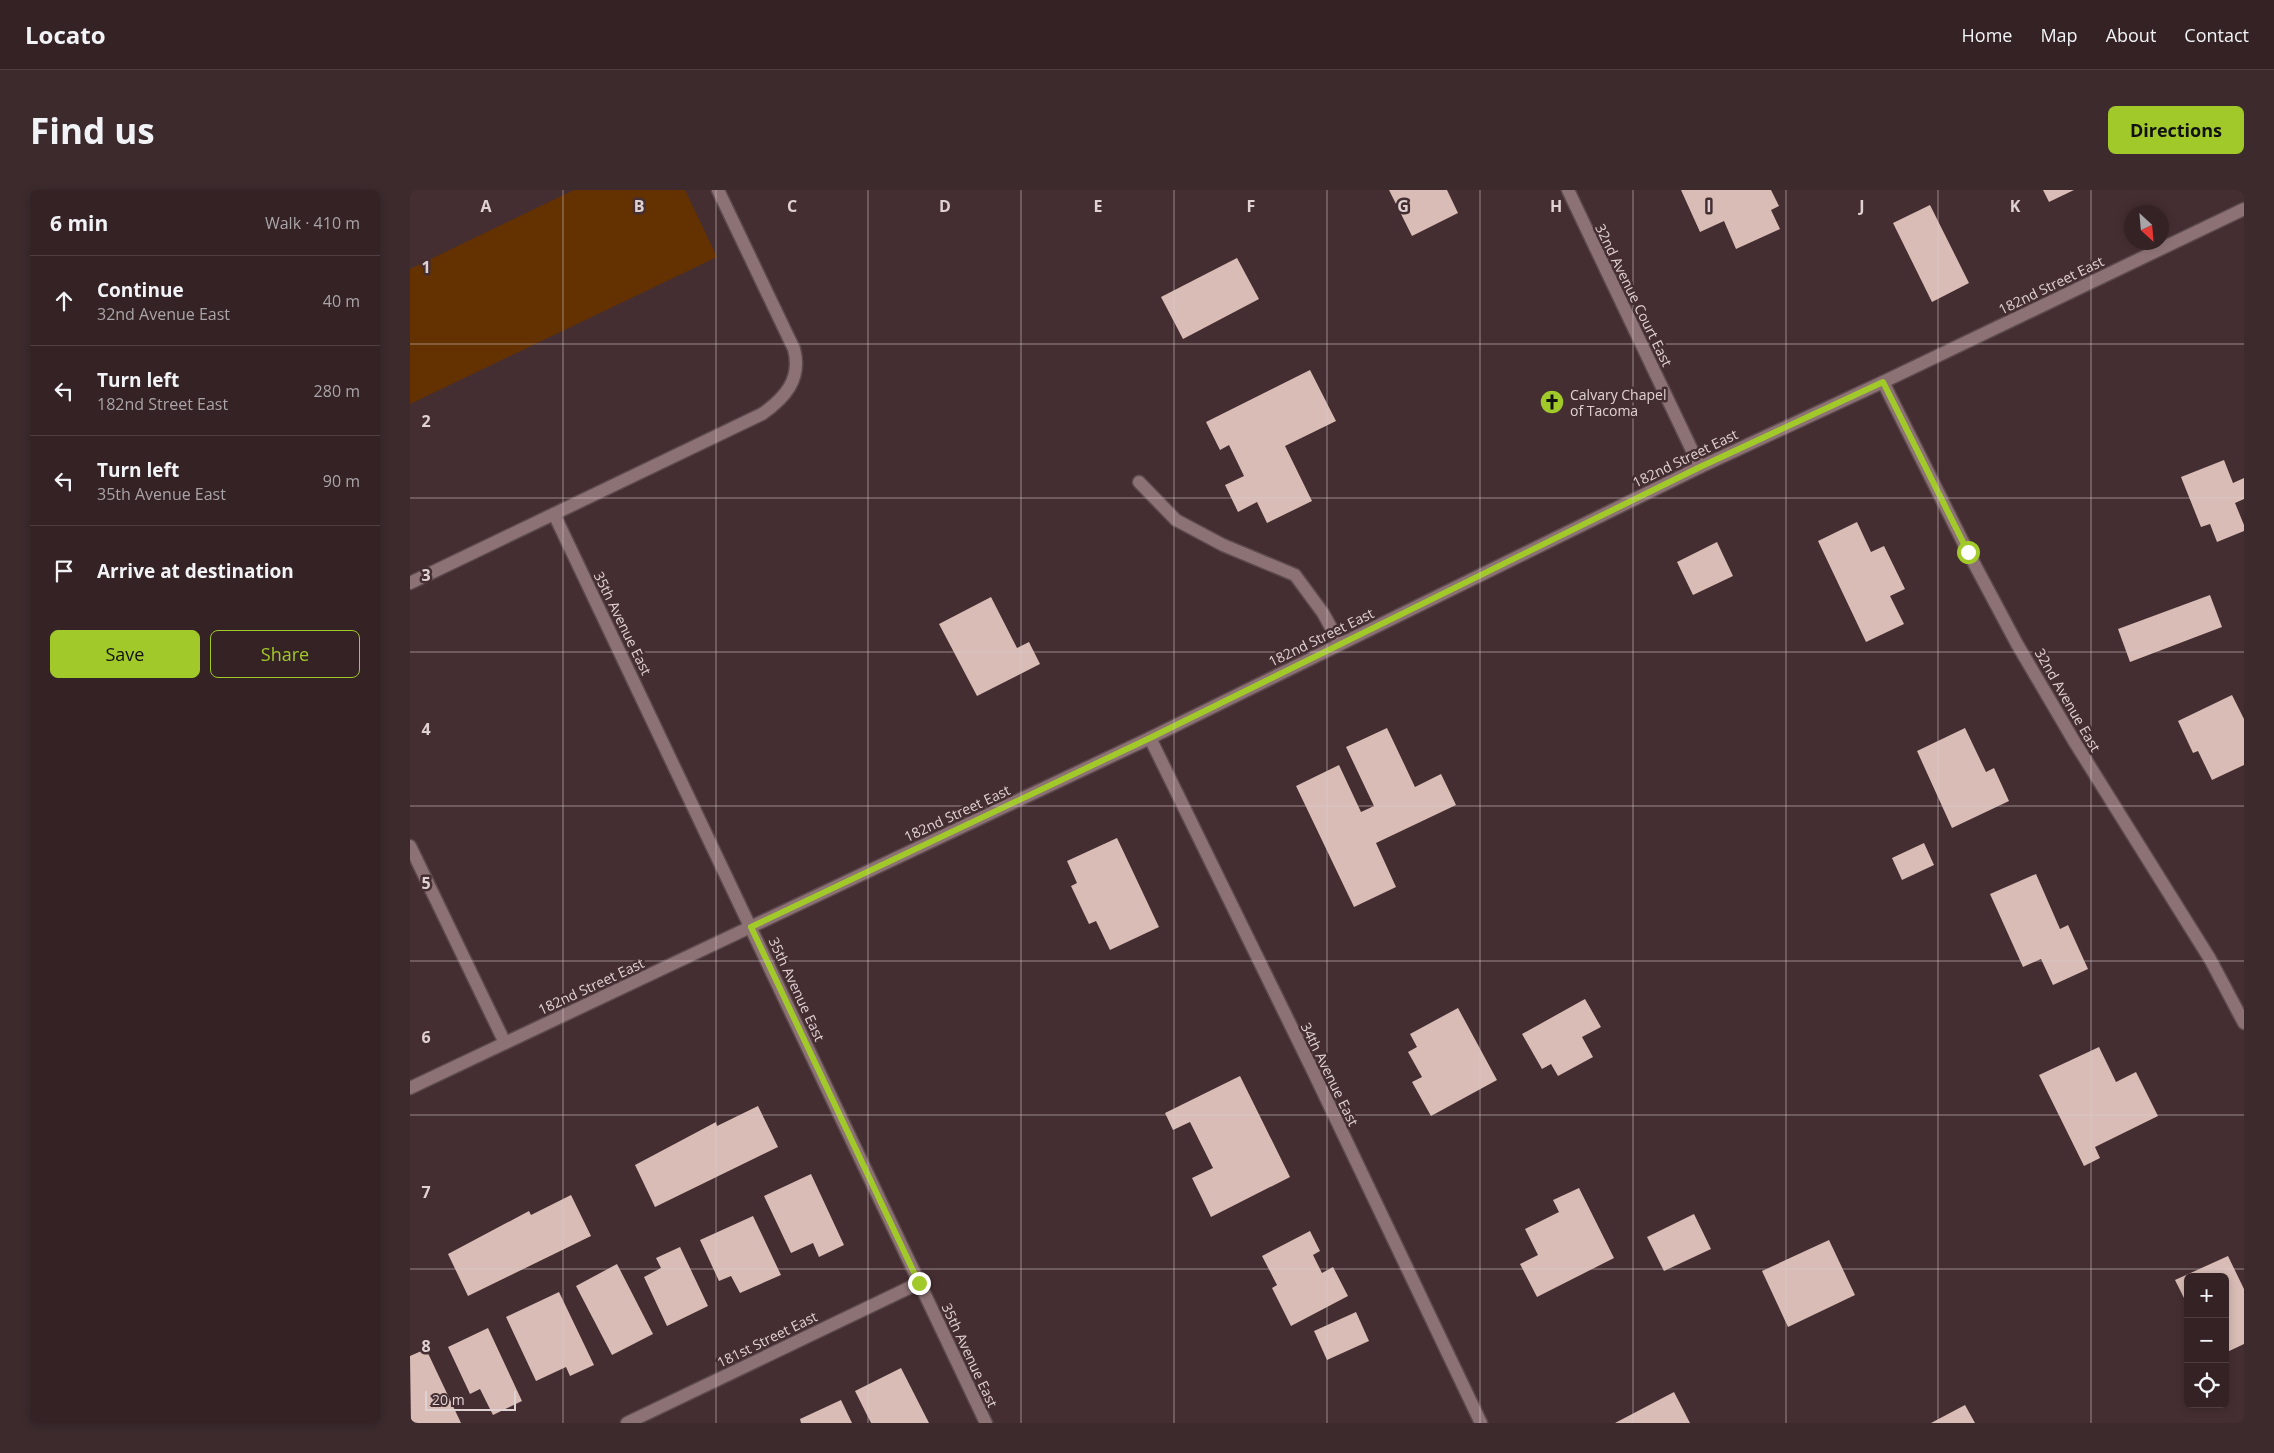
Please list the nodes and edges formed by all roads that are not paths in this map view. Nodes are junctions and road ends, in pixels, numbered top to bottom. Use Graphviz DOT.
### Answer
graph roads {
  1 [pos="718,190"];
  2 [pos="1568,190"];
  3 [pos="2244,210"];
  4 [pos="1883,382"];
  5 [pos="1700,467"];
  6 [pos="1139,482"];
  7 [pos="554,514"];
  8 [pos="410,583"];
  9 [pos="1340,644"];
  10 [pos="1150,738"];
  11 [pos="410,846"];
  12 [pos="751,927"];
  13 [pos="2244,1023"];
  14 [pos="506,1043"];
  15 [pos="410,1088"];
  16 [pos="919,1283"];
  17 [pos="627,1423"];
  18 [pos="986,1423"];
  19 [pos="1481,1423"];
  1 -- 7 [label="street"];
  2 -- 5 [label="street, 32nd Avenue Court East"];
  3 -- 4 [label="street, 182nd Street East"];
  4 -- 5 [label="street, 182nd Street East"];
  4 -- 13 [label="street, 32nd Avenue East"];
  5 -- 9 [label="street, 182nd Street East"];
  6 -- 9 [label="street"];
  7 -- 8 [label="street"];
  7 -- 12 [label="street, 35th Avenue East"];
  9 -- 10 [label="street, 182nd Street East"];
  10 -- 12 [label="street, 182nd Street East"];
  10 -- 19 [label="street, 34th Avenue East"];
  11 -- 14 [label="street"];
  12 -- 14 [label="street, 182nd Street East"];
  12 -- 16 [label="street, 35th Avenue East"];
  14 -- 15 [label="street, 182nd Street East"];
  16 -- 17 [label="street, 181st Street East"];
  16 -- 18 [label="street, 35th Avenue East"];
}
